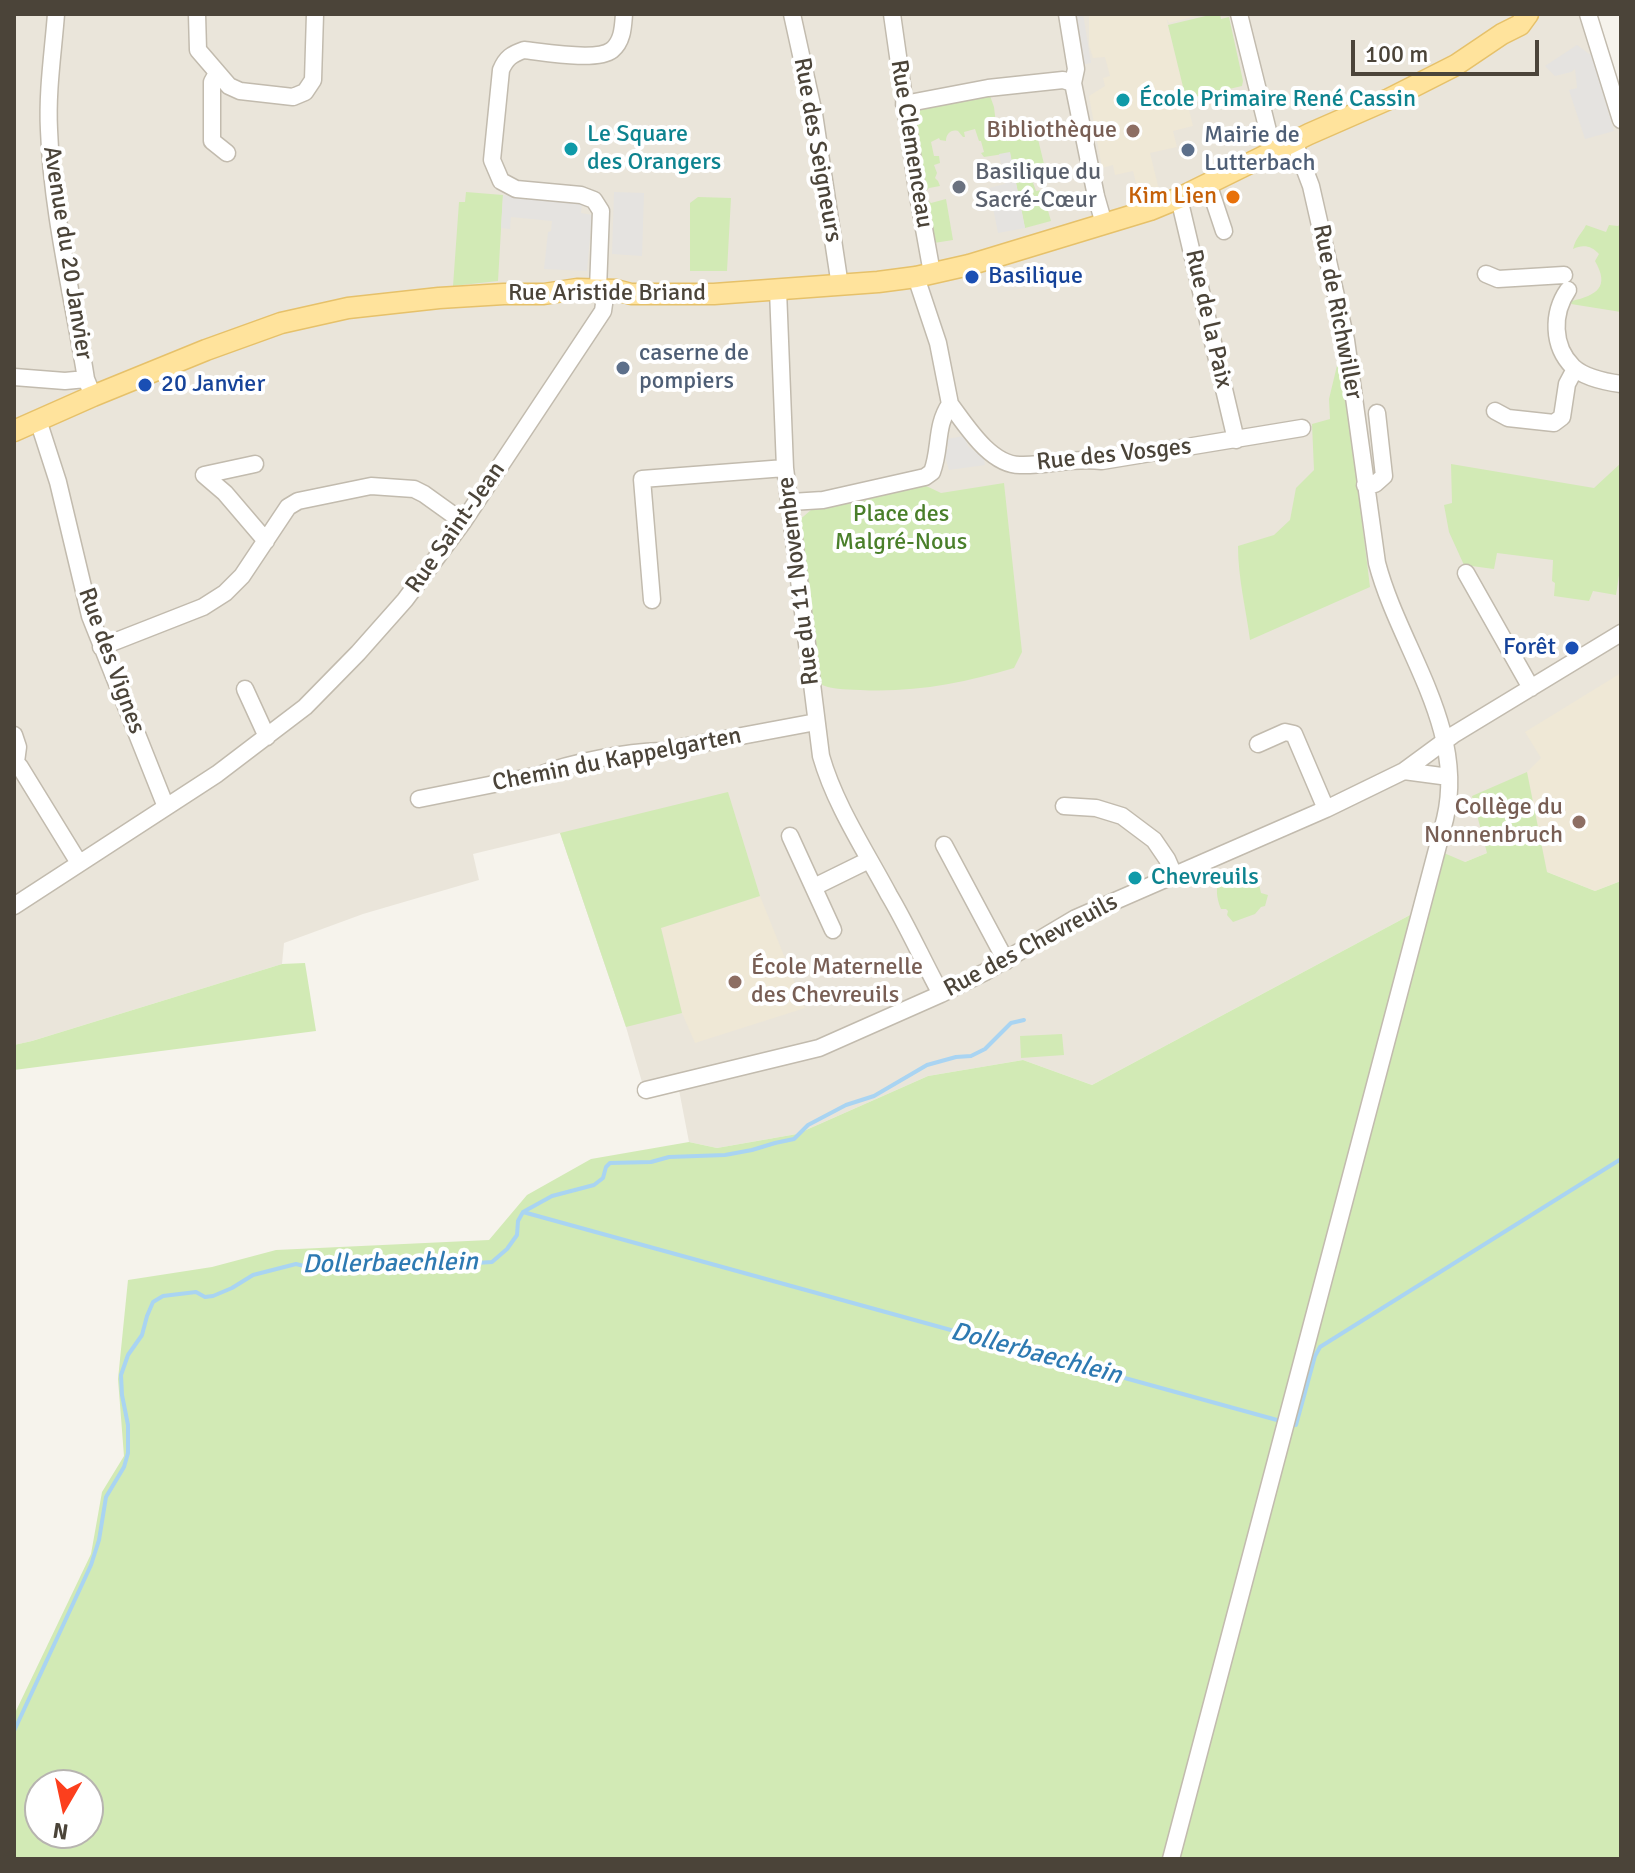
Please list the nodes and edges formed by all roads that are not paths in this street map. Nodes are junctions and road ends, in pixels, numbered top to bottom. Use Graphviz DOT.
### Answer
graph roads {
  1 [pos="56,14"];
  2 [pos="197,14"];
  3 [pos="315,14"];
  4 [pos="624,14"];
  5 [pos="792,14"];
  6 [pos="892,14"];
  7 [pos="1067,14"];
  8 [pos="1239,14"];
  9 [pos="1509,14"];
  10 [pos="1528,14"];
  11 [pos="1588,14"];
  12 [pos="1502,34"];
  13 [pos="217,73"];
  14 [pos="1073,83"];
  15 [pos="904,104"];
  16 [pos="1621,120"];
  17 [pos="1294,141"];
  18 [pos="1273,151"];
  19 [pos="227,153"];
  20 [pos="1208,183"];
  21 [pos="1179,198"];
  22 [pos="1104,224"];
  23 [pos="1224,231"];
  24 [pos="1486,274"];
  25 [pos="924,275"];
  26 [pos="840,286"];
  27 [pos="602,289"];
  28 [pos="778,290"];
  29 [pos="1575,369"];
  30 [pos="14,377"];
  31 [pos="1621,384"];
  32 [pos="90,387"];
  33 [pos="950,404"];
  34 [pos="1495,411"];
  35 [pos="1377,413"];
  36 [pos="38,420"];
  37 [pos="1302,428"];
  38 [pos="14,431"];
  39 [pos="1236,440"];
  40 [pos="255,464"];
  41 [pos="785,468"];
  42 [pos="234,469"];
  43 [pos="1365,485"];
  44 [pos="225,493"];
  45 [pos="791,502"];
  46 [pos="463,522"];
  47 [pos="266,541"];
  48 [pos="1466,573"];
  49 [pos="652,600"];
  50 [pos="1621,633"];
  51 [pos="101,647"];
  52 [pos="1531,688"];
  53 [pos="245,689"];
  54 [pos="816,722"];
  55 [pos="14,735"];
  56 [pos="267,737"];
  57 [pos="1445,740"];
  58 [pos="1258,744"];
  59 [pos="15,761"];
  60 [pos="1404,771"];
  61 [pos="1449,777"];
  62 [pos="419,799"];
  63 [pos="1064,806"];
  64 [pos="166,807"];
  65 [pos="1326,809"];
  66 [pos="790,836"];
  67 [pos="944,845"];
  68 [pos="869,860"];
  69 [pos="79,863"];
  70 [pos="1174,875"];
  71 [pos="814,887"];
  72 [pos="14,906"];
  73 [pos="833,930"];
  74 [pos="1006,961"];
  75 [pos="941,994"];
  76 [pos="646,1090"];
  77 [pos="1171,1859"];
  1 -- 32 [label="street, Avenue du 20 Janvier"];
  2 -- 13 [label="street"];
  3 -- 13 [label="street"];
  4 -- 27 [label="street, Rue Saint-Jean"];
  5 -- 26 [label="street, Rue des Seigneurs"];
  6 -- 15 [label="street, Rue Clemenceau"];
  7 -- 14 [label="street"];
  8 -- 18 [label="street"];
  9 -- 12 [label="main road"];
  10 -- 12 [label="main road, Rue Aristide Briand"];
  11 -- 16 [label="street"];
  12 -- 17 [label="main road, Rue Aristide Briand"];
  13 -- 19 [label="street"];
  14 -- 15 [label="street"];
  14 -- 22 [label="street"];
  15 -- 25 [label="street, Rue Clemenceau"];
  17 -- 18 [label="main road, Rue Aristide Briand"];
  17 -- 43 [label="street, Rue de Richwiller"];
  18 -- 20 [label="main road, Rue Aristide Briand"];
  20 -- 21 [label="main road, Rue Aristide Briand"];
  20 -- 23 [label="street"];
  21 -- 22 [label="main road, Rue Aristide Briand"];
  21 -- 39 [label="street, Rue de la Paix"];
  22 -- 25 [label="main road, Rue Aristide Briand"];
  24 -- 29 [label="street"];
  25 -- 26 [label="main road, Rue Aristide Briand"];
  25 -- 33 [label="street, Rue Clemenceau"];
  26 -- 28 [label="main road, Rue Aristide Briand"];
  27 -- 28 [label="main road, Rue Aristide Briand"];
  27 -- 32 [label="main road, Rue Aristide Briand"];
  27 -- 46 [label="street, Rue Saint-Jean"];
  28 -- 41 [label="street, Rue du 11 Novembre"];
  29 -- 31 [label="street"];
  29 -- 34 [label="street"];
  30 -- 32 [label="street"];
  32 -- 36 [label="main road, Rue Aristide Briand"];
  33 -- 39 [label="street, Rue des Vosges"];
  33 -- 45 [label="street"];
  35 -- 43 [label="street, Rue de Richwiller"];
  36 -- 38 [label="main road, Rue Aristide Briand"];
  36 -- 51 [label="street, Rue des Vignes"];
  37 -- 39 [label="street, Rue des Vosges"];
  40 -- 42 [label="street"];
  41 -- 45 [label="street, Rue du 11 Novembre"];
  41 -- 49 [label="street"];
  42 -- 44 [label="street"];
  42 -- 44 [label="street"];
  43 -- 57 [label="street, Rue de Richwiller"];
  44 -- 47 [label="street"];
  45 -- 54 [label="street, Rue du 11 Novembre"];
  46 -- 47 [label="street"];
  46 -- 56 [label="street, Rue Saint-Jean"];
  47 -- 51 [label="street"];
  48 -- 52 [label="street"];
  50 -- 52 [label="street, Rue des Chevreuils"];
  51 -- 64 [label="street, Rue des Vignes"];
  52 -- 57 [label="street, Rue des Chevreuils"];
  53 -- 56 [label="street"];
  54 -- 62 [label="street, Chemin du Kappelgarten"];
  54 -- 68 [label="street, Rue du 11 Novembre"];
  55 -- 59 [label="street"];
  56 -- 64 [label="street, Rue Saint-Jean"];
  57 -- 60 [label="street, Rue des Chevreuils"];
  57 -- 61 [label="street, Rue de Richwiller"];
  58 -- 65 [label="street"];
  59 -- 69 [label="street"];
  60 -- 61 [label="street"];
  60 -- 65 [label="street, Rue des Chevreuils"];
  61 -- 77 [label="street, Rue de Richwiller"];
  63 -- 70 [label="street"];
  64 -- 69 [label="street, Rue Saint-Jean"];
  65 -- 70 [label="street, Rue des Chevreuils"];
  66 -- 71 [label="street"];
  67 -- 74 [label="street"];
  68 -- 71 [label="street"];
  68 -- 75 [label="street, Rue du 11 Novembre"];
  69 -- 72 [label="street, Rue Saint-Jean"];
  70 -- 74 [label="street, Rue des Chevreuils"];
  71 -- 73 [label="street"];
  74 -- 75 [label="street, Rue des Chevreuils"];
  75 -- 76 [label="street, Rue des Chevreuils"];
}
